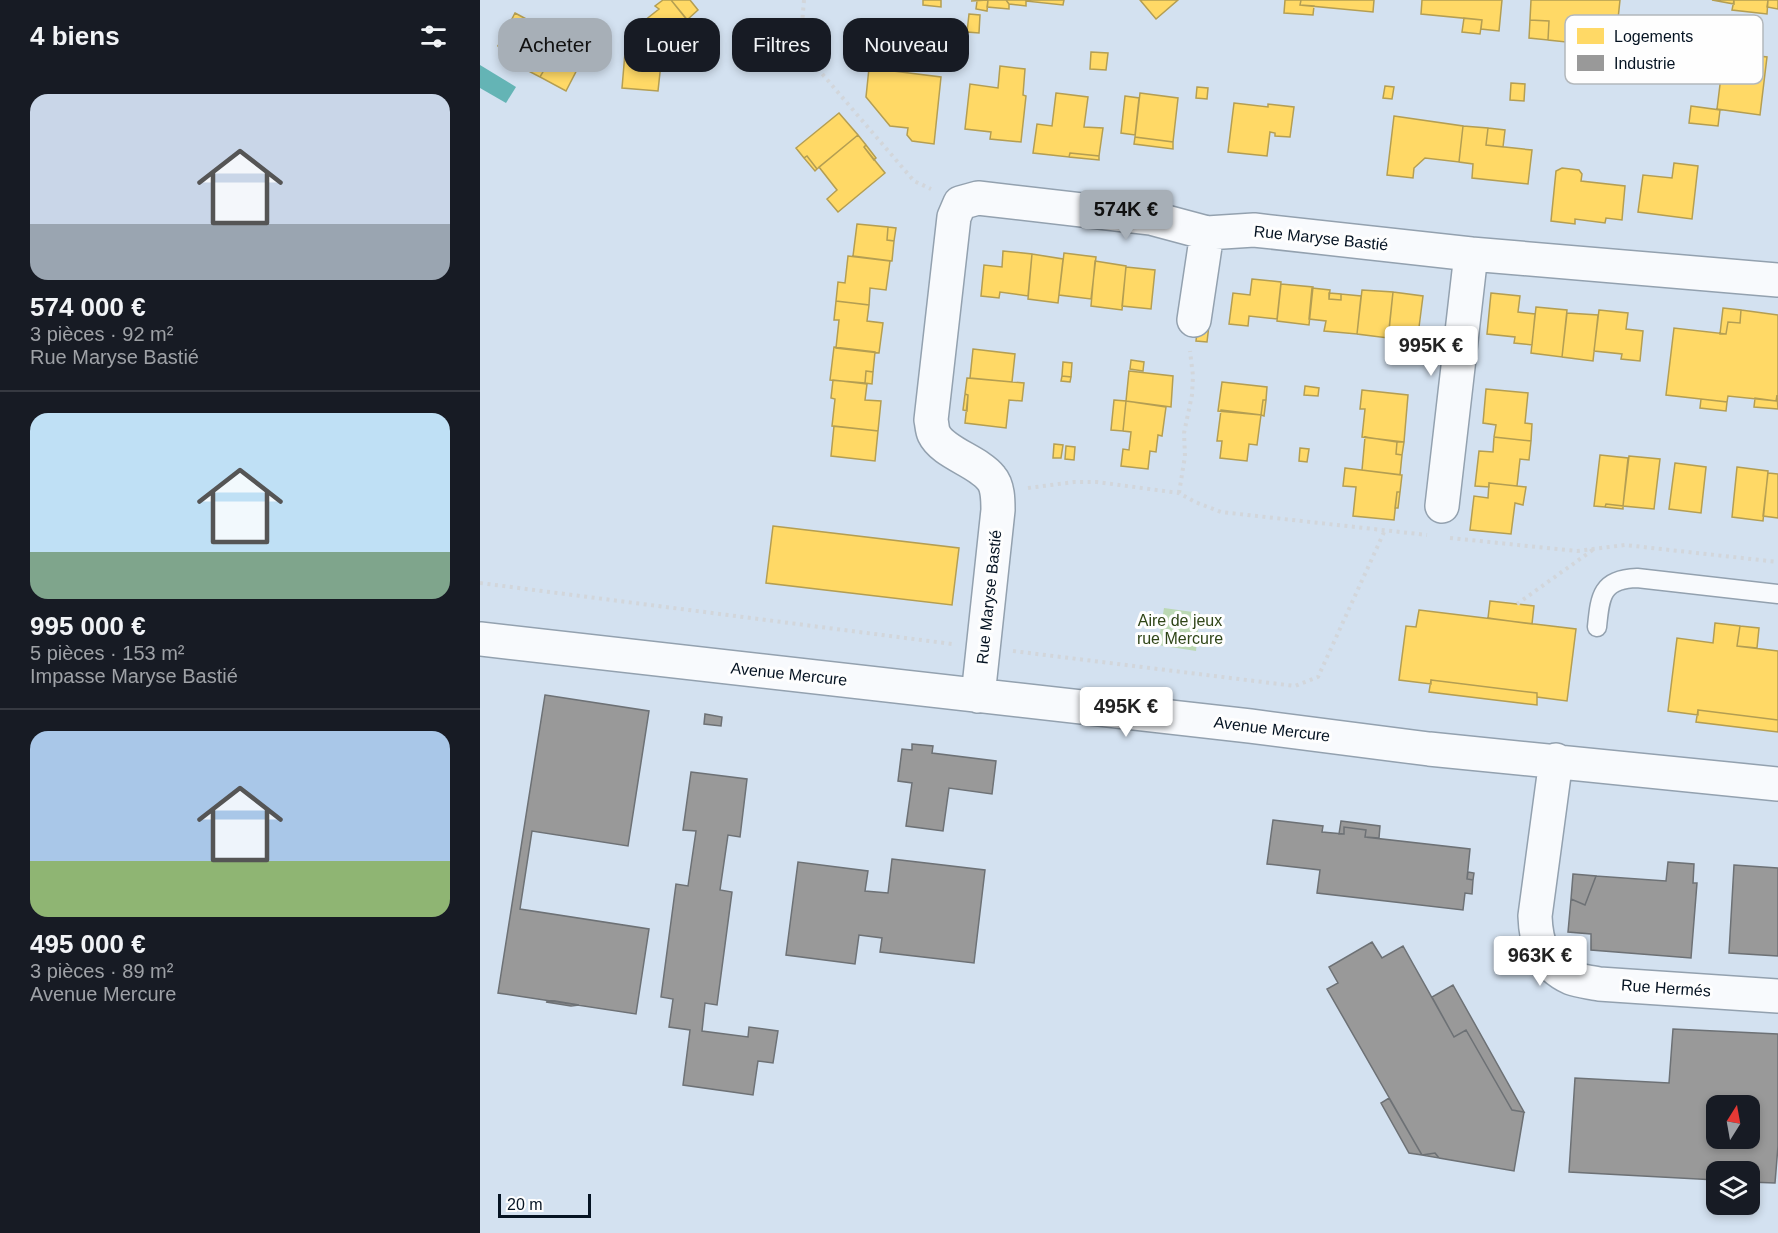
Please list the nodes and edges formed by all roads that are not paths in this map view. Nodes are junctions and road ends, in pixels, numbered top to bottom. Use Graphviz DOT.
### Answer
graph roads {
  1 [pos="1207,233"];
  2 [pos="1471,254"];
  3 [pos="1778,280"];
  4 [pos="1194,320"];
  5 [pos="1438,526"];
  6 [pos="1778,594"];
  7 [pos="1597,627"];
  8 [pos="480,639"];
  9 [pos="978,696"];
  10 [pos="1556,760"];
  11 [pos="1778,784"];
  12 [pos="1778,996"];
  1 -- 2 [label="street, Rue Maryse Bastié"];
  1 -- 4 [label="street"];
  1 -- 9 [label="street, Rue Maryse Bastié"];
  2 -- 3 [label="street, Rue Maryse Bastié"];
  2 -- 5 [label="street"];
  6 -- 7 [label="lane"];
  8 -- 9 [label="street, Avenue Mercure"];
  9 -- 10 [label="street, Avenue Mercure"];
  10 -- 11 [label="street, Avenue Mercure"];
  10 -- 12 [label="street, Rue Hermés"];
}
